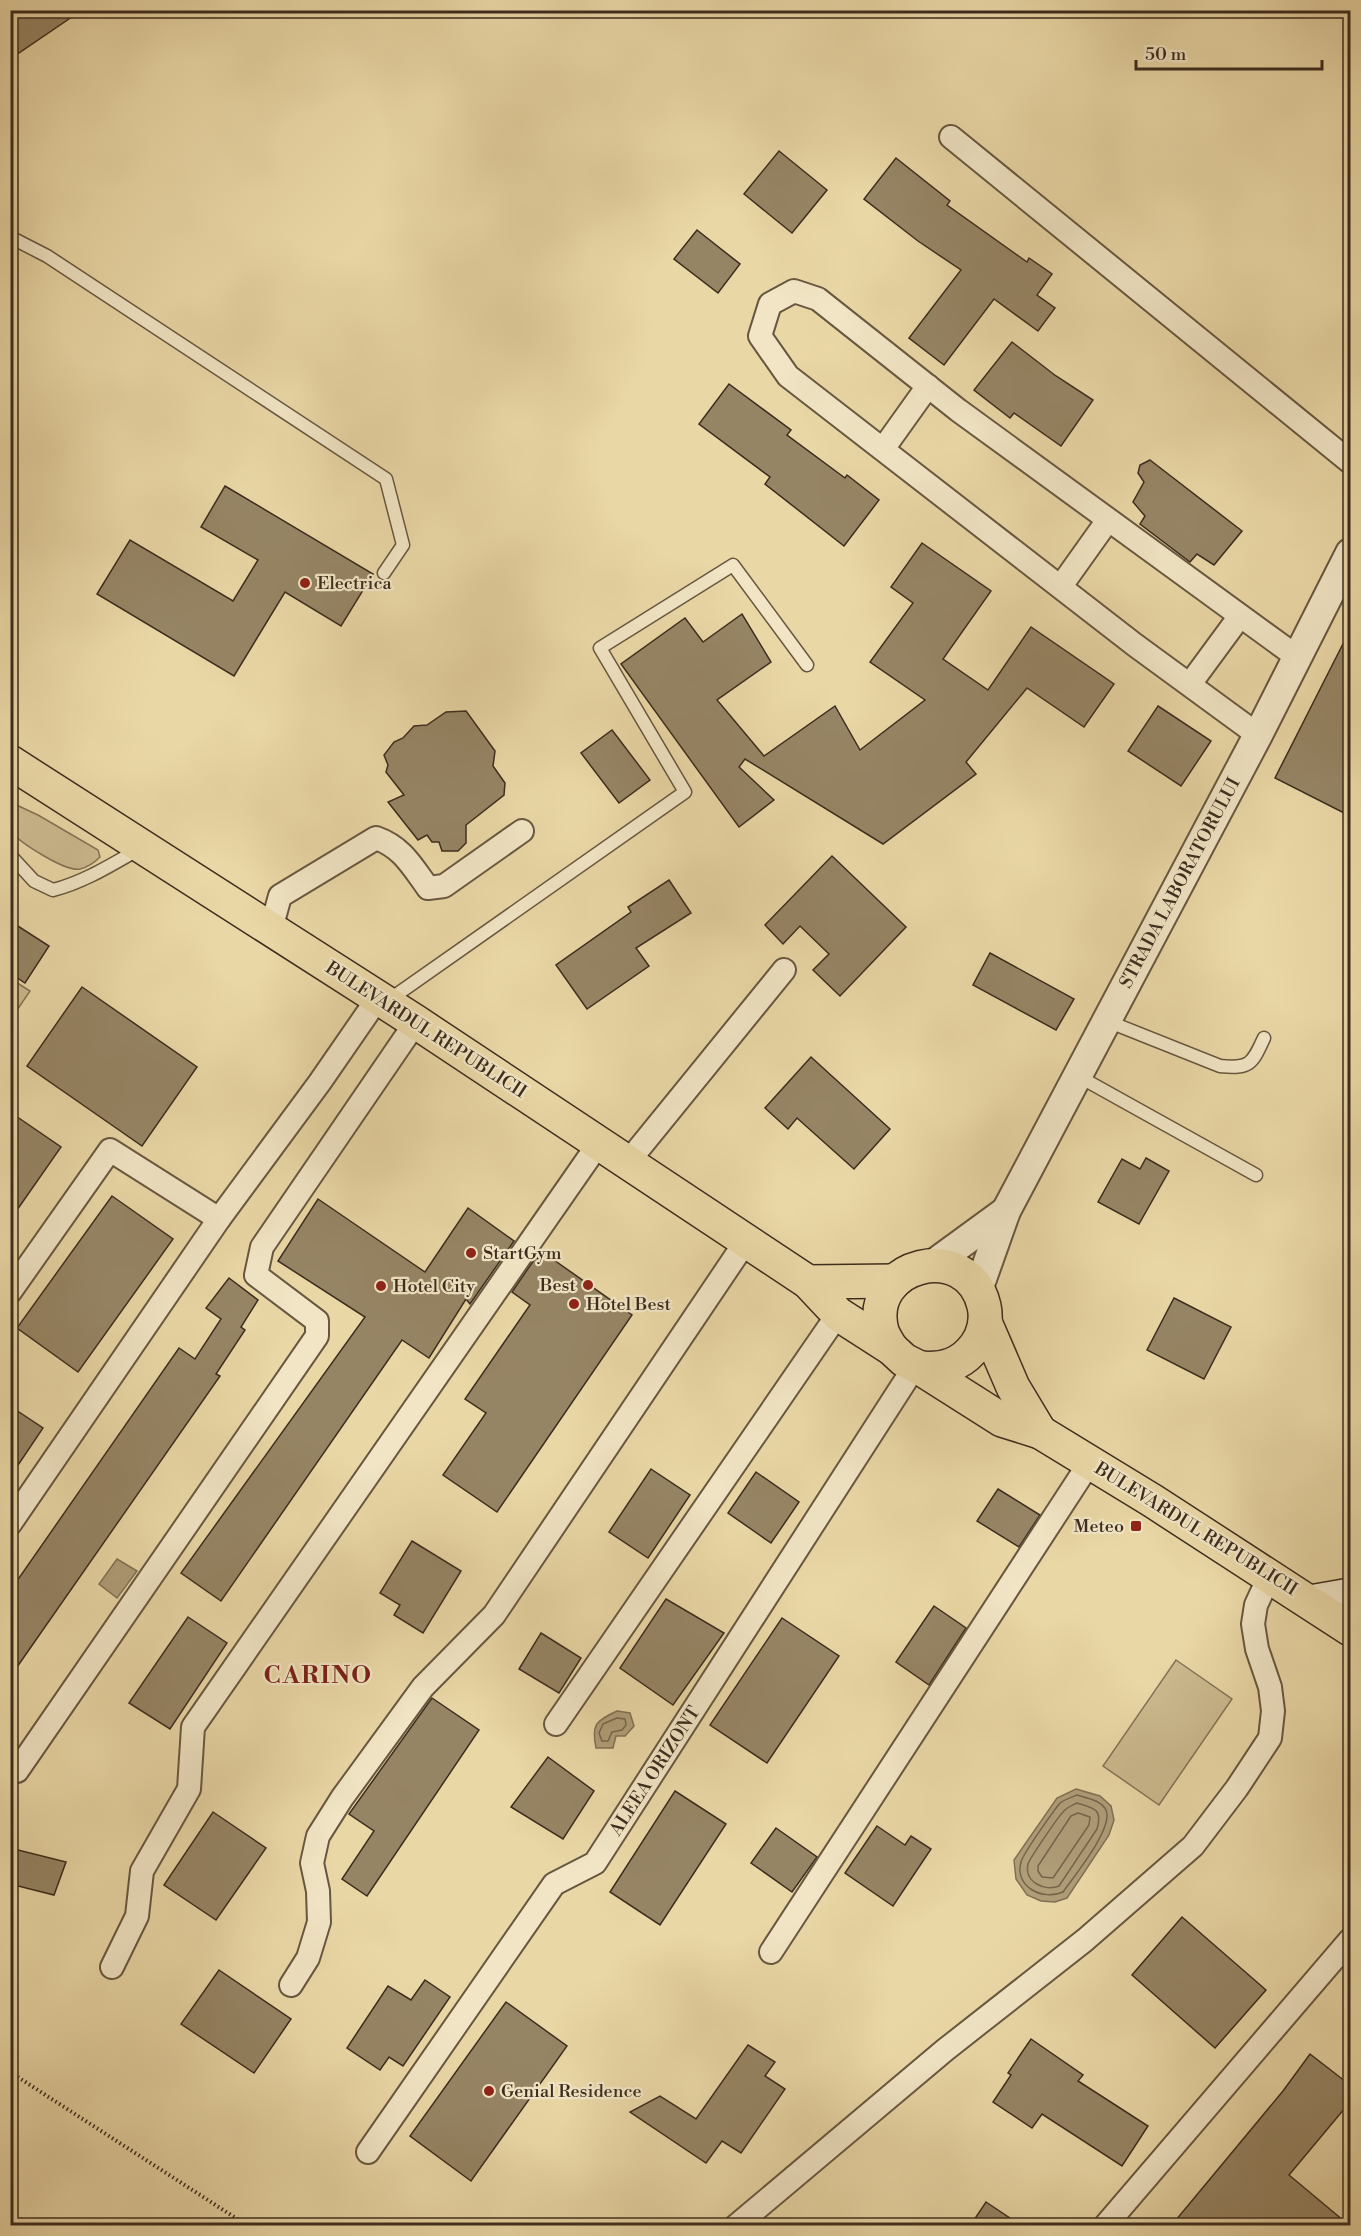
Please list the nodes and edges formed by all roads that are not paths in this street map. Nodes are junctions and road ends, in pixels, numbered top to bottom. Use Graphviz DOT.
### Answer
graph roads {
  1 [pos="951,137"];
  2 [pos="10,237"];
  3 [pos="928,386"];
  4 [pos="883,448"];
  5 [pos="1350,462"];
  6 [pos="1108,520"];
  7 [pos="1350,553"];
  8 [pos="384,573"];
  9 [pos="1061,586"];
  10 [pos="1240,616"];
  11 [pos="1297,657"];
  12 [pos="807,665"];
  13 [pos="1190,684"];
  14 [pos="1258,735"];
  15 [pos="10,762"];
  16 [pos="26,783"];
  17 [pos="522,831"];
  18 [pos="144,846"];
  19 [pos="10,855"];
  20 [pos="271,929"];
  21 [pos="784,970"];
  22 [pos="381,1000"];
  23 [pos="1107,1021"];
  24 [pos="416,1022"];
  25 [pos="1264,1038"];
  26 [pos="1078,1076"];
  27 [pos="599,1143"];
  28 [pos="628,1162"];
  29 [pos="1256,1174"];
  30 [pos="1006,1211"];
  31 [pos="219,1219"];
  32 [pos="746,1241"];
  33 [pos="932,1265"];
  34 [pos="895,1281"];
  35 [pos="808,1282"];
  36 [pos="978,1290"];
  37 [pos="10,1292"];
  38 [pos="837,1314"];
  39 [pos="985,1322"];
  40 [pos="908,1361"];
  41 [pos="1040,1432"];
  42 [pos="1090,1462"];
  43 [pos="10,1524"];
  44 [pos="1269,1577"];
  45 [pos="1350,1595"];
  46 [pos="1310,1602"];
  47 [pos="1350,1629"];
  48 [pos="556,1724"];
  49 [pos="17,1771"];
  50 [pos="1350,1940"];
  51 [pos="771,1952"];
  52 [pos="112,1967"];
  53 [pos="291,1985"];
  54 [pos="368,2152"];
  55 [pos="736,2226"];
  56 [pos="1105,2226"];
  1 -- 5 [label="street"];
  2 -- 8 [label="lane"];
  3 -- 4 [label="street"];
  3 -- 4 [label="street"];
  3 -- 6 [label="street"];
  4 -- 9 [label="street"];
  6 -- 9 [label="street"];
  6 -- 10 [label="street"];
  7 -- 11 [label="street, STRADA LABORATORULUI"];
  9 -- 13 [label="street"];
  10 -- 11 [label="street"];
  10 -- 13 [label="street"];
  11 -- 14 [label="street, STRADA LABORATORULUI"];
  12 -- 22 [label="lane"];
  13 -- 14 [label="street"];
  14 -- 23 [label="street, STRADA LABORATORULUI"];
  15 -- 16 [label="main road, BULEVARDUL REPUBLICII"];
  16 -- 18 [label="main road, BULEVARDUL REPUBLICII"];
  17 -- 20 [label="street"];
  18 -- 19 [label="lane"];
  18 -- 20 [label="main road, BULEVARDUL REPUBLICII"];
  20 -- 22 [label="main road, BULEVARDUL REPUBLICII"];
  21 -- 28 [label="street"];
  22 -- 24 [label="main road, BULEVARDUL REPUBLICII"];
  22 -- 31 [label="street"];
  23 -- 25 [label="lane"];
  23 -- 26 [label="street, STRADA LABORATORULUI"];
  24 -- 27 [label="main road, BULEVARDUL REPUBLICII"];
  24 -- 49 [label="street"];
  26 -- 29 [label="lane"];
  26 -- 30 [label="street, STRADA LABORATORULUI"];
  27 -- 28 [label="main road, BULEVARDUL REPUBLICII"];
  27 -- 52 [label="street"];
  28 -- 32 [label="main road, BULEVARDUL REPUBLICII"];
  30 -- 33 [label="street"];
  30 -- 36 [label="street, STRADA LABORATORULUI"];
  31 -- 37 [label="street"];
  31 -- 43 [label="street"];
  32 -- 35 [label="main road, BULEVARDUL REPUBLICII"];
  32 -- 53 [label="street"];
  33 -- 34 [label="main road"];
  33 -- 36 [label="main road"];
  34 -- 35 [label="main road"];
  34 -- 40 [label="main road"];
  35 -- 38 [label="main road, BULEVARDUL REPUBLICII"];
  36 -- 39 [label="main road, BULEVARDUL REPUBLICII"];
  38 -- 40 [label="main road, BULEVARDUL REPUBLICII"];
  38 -- 48 [label="street"];
  39 -- 40 [label="main road"];
  39 -- 41 [label="main road, BULEVARDUL REPUBLICII"];
  40 -- 41 [label="main road, BULEVARDUL REPUBLICII"];
  40 -- 54 [label="street, ALEEA ORIZONT"];
  41 -- 42 [label="main road, BULEVARDUL REPUBLICII"];
  42 -- 44 [label="main road, BULEVARDUL REPUBLICII"];
  42 -- 51 [label="street"];
  44 -- 46 [label="main road, BULEVARDUL REPUBLICII"];
  44 -- 55 [label="street"];
  45 -- 46 [label="main road"];
  46 -- 47 [label="main road, BULEVARDUL REPUBLICII"];
  50 -- 56 [label="street"];
}
